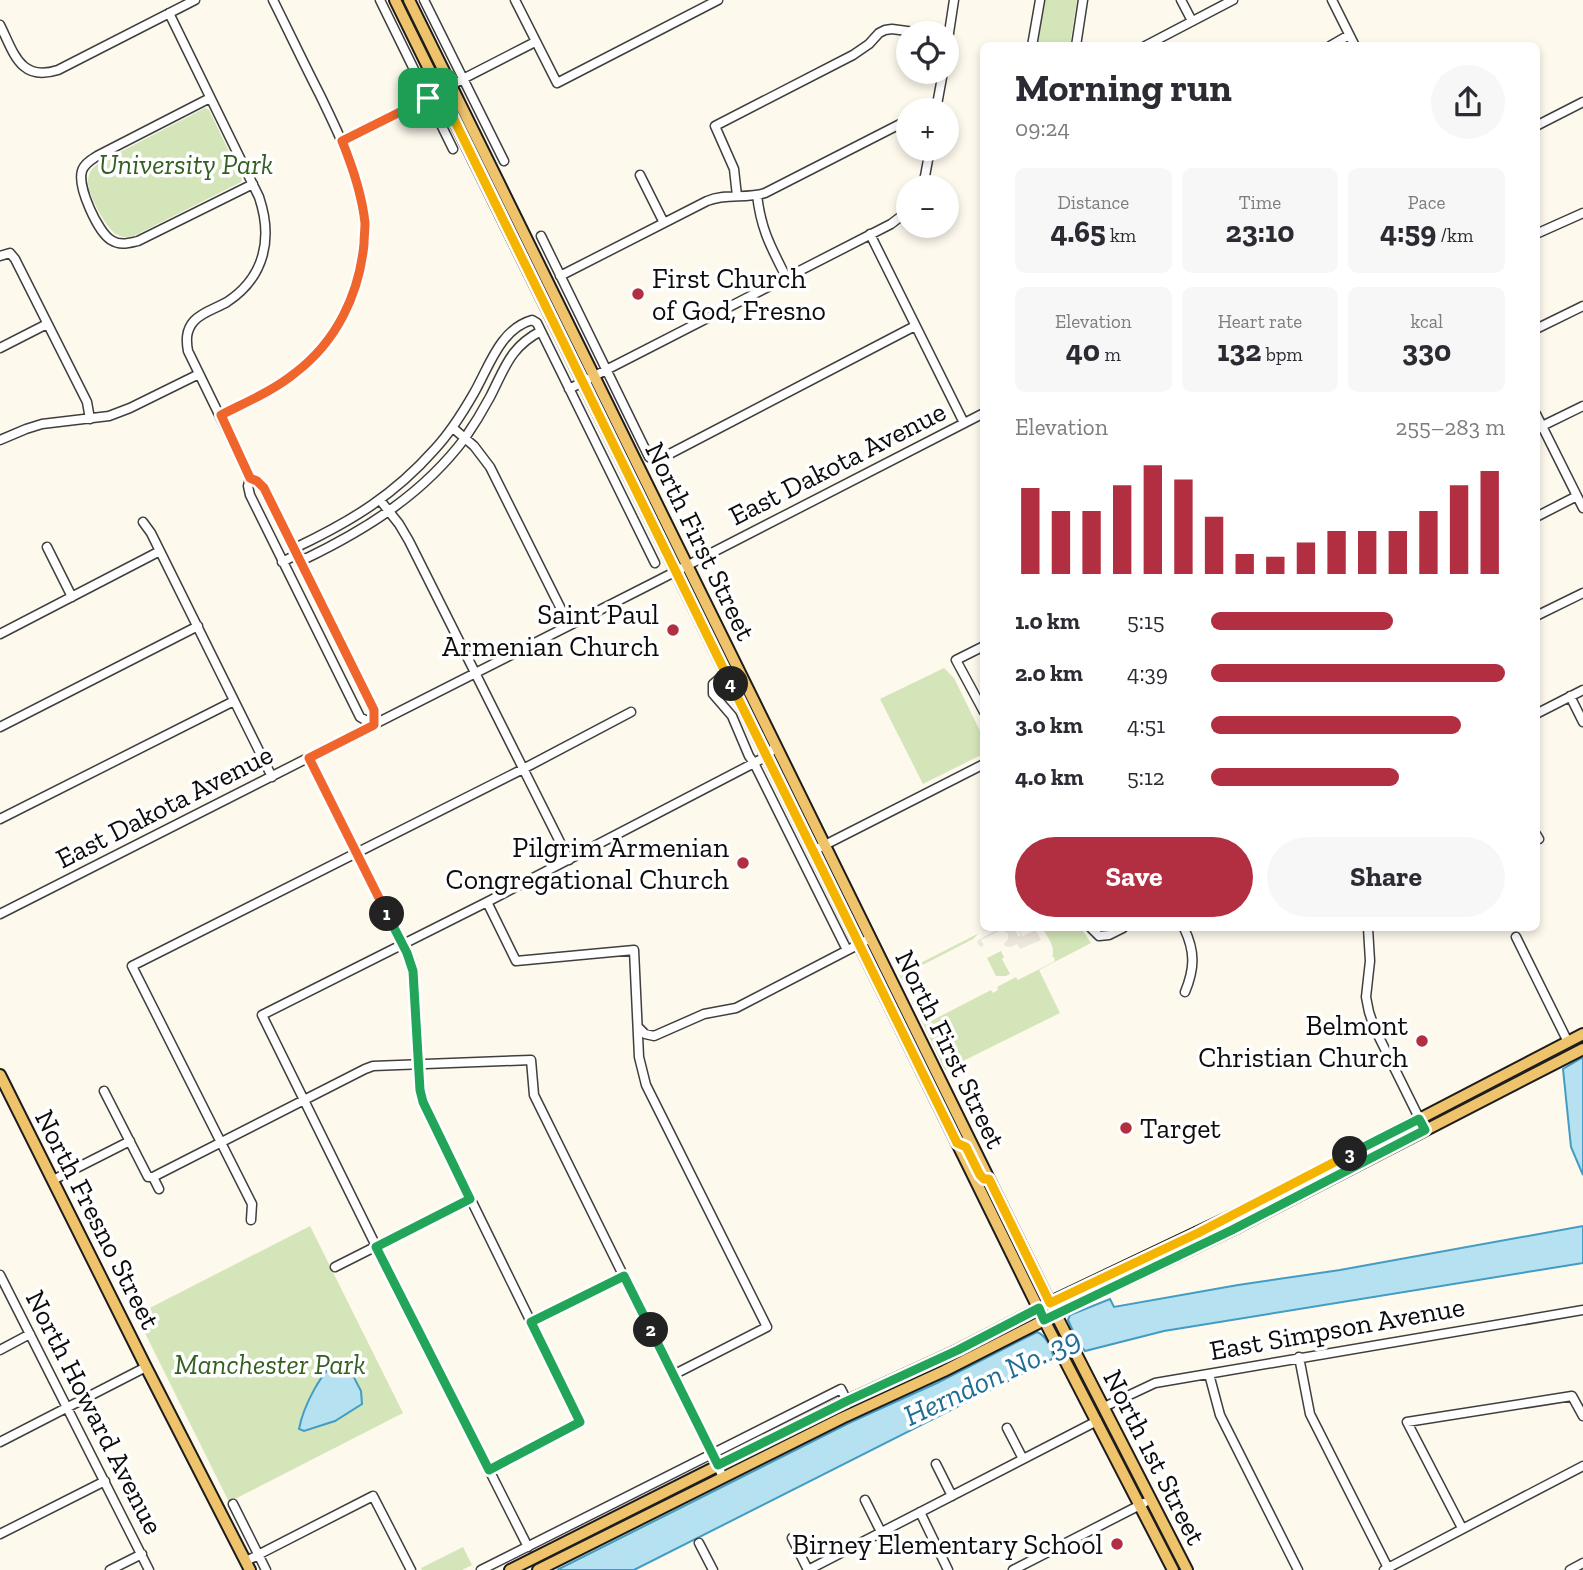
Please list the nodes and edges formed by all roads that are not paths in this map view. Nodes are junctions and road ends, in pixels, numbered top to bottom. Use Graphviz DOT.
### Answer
graph roads {
  1 [pos="195,0"];
  2 [pos="273,0"];
  3 [pos="380,0"];
  4 [pos="395,0"];
  5 [pos="409,0"];
  6 [pos="424,0"];
  7 [pos="515,0"];
  8 [pos="718,0"];
  9 [pos="954,0"];
  10 [pos="1040,0"];
  11 [pos="1083,0"];
  12 [pos="1181,0"];
  13 [pos="1233,0"];
  14 [pos="1332,0"];
  15 [pos="169,13"];
  16 [pos="950,21"];
  17 [pos="1192,21"];
  18 [pos="0,24"];
  19 [pos="896,30"];
  20 [pos="1349,35"];
  21 [pos="536,42"];
  22 [pos="1033,42"];
  23 [pos="1077,42"];
  24 [pos="1153,42"];
  25 [pos="1337,42"];
  26 [pos="1353,42"];
  27 [pos="463,79"];
  28 [pos="451,85"];
  29 [pos="440,91"];
  30 [pos="210,98"];
  31 [pos="428,98"];
  32 [pos="1583,102"];
  33 [pos="1540,125"];
  34 [pos="896,126"];
  35 [pos="342,141"];
  36 [pos="453,149"];
  37 [pos="504,161"];
  38 [pos="640,175"];
  39 [pos="253,184"];
  40 [pos="757,195"];
  41 [pos="737,196"];
  42 [pos="1583,213"];
  43 [pos="896,220"];
  44 [pos="664,223"];
  45 [pos="1540,232"];
  46 [pos="870,234"];
  47 [pos="541,236"];
  48 [pos="0,256"];
  49 [pos="561,276"];
  50 [pos="786,277"];
  51 [pos="1583,306"];
  52 [pos="47,324"];
  53 [pos="915,327"];
  54 [pos="1540,327"];
  55 [pos="541,331"];
  56 [pos="0,348"];
  57 [pos="607,370"];
  58 [pos="199,374"];
  59 [pos="594,376"];
  60 [pos="583,382"];
  61 [pos="569,389"];
  62 [pos="1583,406"];
  63 [pos="221,415"];
  64 [pos="980,415"];
  65 [pos="90,419"];
  66 [pos="964,423"];
  67 [pos="453,428"];
  68 [pos="1540,428"];
  69 [pos="1540,430"];
  70 [pos="465,437"];
  71 [pos="0,440"];
  72 [pos="250,478"];
  73 [pos="1577,496"];
  74 [pos="380,500"];
  75 [pos="1583,508"];
  76 [pos="390,512"];
  77 [pos="1540,515"];
  78 [pos="144,522"];
  79 [pos="47,547"];
  80 [pos="160,551"];
  81 [pos="296,555"];
  82 [pos="282,562"];
  83 [pos="655,563"];
  84 [pos="687,565"];
  85 [pos="676,571"];
  86 [pos="1583,593"];
  87 [pos="72,597"];
  88 [pos="1540,614"];
  89 [pos="569,625"];
  90 [pos="198,626"];
  91 [pos="0,634"];
  92 [pos="980,648"];
  93 [pos="726,673"];
  94 [pos="474,674"];
  95 [pos="1583,690"];
  96 [pos="1570,696"];
  97 [pos="234,701"];
  98 [pos="980,705"];
  99 [pos="631,712"];
  100 [pos="1540,712"];
  101 [pos="1583,722"];
  102 [pos="374,725"];
  103 [pos="0,727"];
  104 [pos="776,745"];
  105 [pos="767,756"];
  106 [pos="309,758"];
  107 [pos="754,763"];
  108 [pos="980,766"];
  109 [pos="523,769"];
  110 [pos="272,777"];
  111 [pos="0,819"];
  112 [pos="825,845"];
  113 [pos="813,851"];
  114 [pos="356,852"];
  115 [pos="569,860"];
  116 [pos="487,902"];
  117 [pos="0,914"];
  118 [pos="1094,931"];
  119 [pos="1117,931"];
  120 [pos="1185,931"];
  121 [pos="1368,931"];
  122 [pos="1516,937"];
  123 [pos="871,938"];
  124 [pos="402,944"];
  125 [pos="859,944"];
  126 [pos="848,950"];
  127 [pos="1185,992"];
  128 [pos="638,1027"];
  129 [pos="1583,1034"];
  130 [pos="1568,1042"];
  131 [pos="1583,1049"];
  132 [pos="419,1063"];
  133 [pos="1544,1069"];
  134 [pos="0,1074"];
  135 [pos="104,1091"];
  136 [pos="304,1100"];
  137 [pos="1419,1119"];
  138 [pos="1425,1130"];
  139 [pos="130,1141"];
  140 [pos="221,1142"];
  141 [pos="957,1143"];
  142 [pos="153,1177"];
  143 [pos="989,1179"];
  144 [pos="53,1180"];
  145 [pos="159,1189"];
  146 [pos="470,1199"];
  147 [pos="251,1220"];
  148 [pos="376,1247"];
  149 [pos="335,1268"];
  150 [pos="0,1275"];
  151 [pos="624,1276"];
  152 [pos="1050,1303"];
  153 [pos="1039,1308"];
  154 [pos="1583,1310"];
  155 [pos="1056,1314"];
  156 [pos="1044,1320"];
  157 [pos="531,1322"];
  158 [pos="1063,1327"];
  159 [pos="1051,1333"];
  160 [pos="30,1334"];
  161 [pos="0,1350"];
  162 [pos="1299,1357"];
  163 [pos="146,1367"];
  164 [pos="1209,1374"];
  165 [pos="673,1375"];
  166 [pos="847,1401"];
  167 [pos="1104,1407"];
  168 [pos="68,1408"];
  169 [pos="1583,1416"];
  170 [pos="1097,1421"];
  171 [pos="1007,1428"];
  172 [pos="0,1442"];
  173 [pos="712,1454"];
  174 [pos="1023,1459"];
  175 [pos="936,1464"];
  176 [pos="718,1465"];
  177 [pos="1583,1466"];
  178 [pos="489,1470"];
  179 [pos="723,1477"];
  180 [pos="1139,1478"];
  181 [pos="105,1481"];
  182 [pos="952,1496"];
  183 [pos="1151,1499"];
  184 [pos="865,1500"];
  185 [pos="233,1504"];
  186 [pos="1140,1505"];
  187 [pos="920,1513"];
  188 [pos="1462,1528"];
  189 [pos="881,1532"];
  190 [pos="0,1534"];
  191 [pos="792,1538"];
  192 [pos="699,1543"];
  193 [pos="528,1547"];
  194 [pos="142,1554"];
  195 [pos="258,1554"];
  196 [pos="1583,1563"];
  197 [pos="248,1565"];
  198 [pos="1386,1569"];
  199 [pos="110,1570"];
  200 [pos="149,1570"];
  201 [pos="266,1570"];
  202 [pos="411,1570"];
  203 [pos="481,1570"];
  204 [pos="510,1570"];
  205 [pos="538,1570"];
  206 [pos="713,1570"];
  207 [pos="808,1570"];
  208 [pos="948,1570"];
  209 [pos="1013,1570"];
  210 [pos="1173,1570"];
  211 [pos="1187,1570"];
  212 [pos="1298,1570"];
  213 [pos="1570,1570"];
  1 -- 15 [label="street"];
  2 -- 35 [label="street"];
  3 -- 31 [label="street"];
  4 -- 29 [label="main road, North First Street"];
  5 -- 28 [label="main road, North First Street"];
  6 -- 27 [label="street"];
  7 -- 21 [label="street"];
  8 -- 21 [label="street"];
  9 -- 16 [label="street"];
  10 -- 22 [label="street"];
  11 -- 23 [label="street"];
  12 -- 17 [label="street"];
  13 -- 17 [label="street"];
  14 -- 20 [label="street"];
  15 -- 18 [label="street"];
  15 -- 30 [label="street"];
  17 -- 24 [label="street"];
  19 -- 41 [label="street"];
  20 -- 25 [label="street"];
  20 -- 26 [label="street"];
  21 -- 27 [label="street"];
  27 -- 28 [label="street"];
  27 -- 37 [label="street"];
  28 -- 29 [label="street"];
  28 -- 59 [label="main road, North First Street"];
  29 -- 31 [label="street"];
  29 -- 60 [label="main road, North First Street"];
  30 -- 39 [label="street"];
  30 -- 39 [label="street"];
  31 -- 35 [label="street"];
  31 -- 36 [label="street"];
  32 -- 33 [label="street"];
  34 -- 40 [label="street"];
  35 -- 63 [label="street"];
  38 -- 44 [label="street"];
  39 -- 58 [label="street"];
  40 -- 41 [label="street"];
  40 -- 50 [label="street"];
  41 -- 44 [label="street"];
  42 -- 45 [label="street"];
  43 -- 46 [label="street"];
  44 -- 49 [label="street"];
  46 -- 50 [label="street"];
  46 -- 53 [label="street"];
  47 -- 49 [label="street"];
  48 -- 52 [label="street"];
  49 -- 57 [label="street"];
  50 -- 57 [label="street"];
  51 -- 54 [label="street"];
  52 -- 56 [label="street"];
  52 -- 65 [label="street"];
  53 -- 57 [label="street"];
  53 -- 66 [label="street"];
  55 -- 61 [label="street"];
  55 -- 67 [label="street"];
  55 -- 70 [label="street"];
  57 -- 59 [label="street"];
  58 -- 63 [label="street"];
  58 -- 65 [label="street"];
  59 -- 60 [label="street"];
  59 -- 84 [label="main road, North First Street"];
  60 -- 61 [label="street"];
  60 -- 85 [label="main road, North First Street"];
  61 -- 83 [label="street"];
  62 -- 68 [label="street"];
  63 -- 72 [label="street"];
  64 -- 66 [label="street, East Dakota Avenue"];
  65 -- 71 [label="street"];
  66 -- 84 [label="street, East Dakota Avenue"];
  67 -- 70 [label="street"];
  67 -- 74 [label="street"];
  69 -- 73 [label="street"];
  70 -- 76 [label="street"];
  70 -- 89 [label="street"];
  72 -- 81 [label="street"];
  72 -- 82 [label="street"];
  73 -- 75 [label="street"];
  73 -- 77 [label="street"];
  74 -- 76 [label="street"];
  74 -- 81 [label="street"];
  76 -- 81 [label="street"];
  76 -- 94 [label="street"];
  78 -- 80 [label="street"];
  79 -- 87 [label="street"];
  80 -- 87 [label="street"];
  80 -- 90 [label="street"];
  81 -- 82 [label="street"];
  81 -- 102 [label="street"];
  82 -- 102 [label="street"];
  84 -- 85 [label="street, East Dakota Avenue"];
  84 -- 104 [label="main road, North First Street"];
  85 -- 89 [label="street, East Dakota Avenue"];
  85 -- 93 [label="main road, North First Street"];
  86 -- 88 [label="street"];
  87 -- 91 [label="street"];
  89 -- 94 [label="street, East Dakota Avenue"];
  90 -- 97 [label="street"];
  90 -- 103 [label="street"];
  92 -- 98 [label="street"];
  93 -- 105 [label="main road, North First Street"];
  93 -- 107 [label="street"];
  94 -- 102 [label="street, East Dakota Avenue"];
  94 -- 109 [label="street"];
  95 -- 96 [label="street"];
  96 -- 100 [label="street"];
  96 -- 101 [label="street"];
  97 -- 110 [label="street"];
  97 -- 111 [label="street"];
  99 -- 109 [label="street"];
  102 -- 106 [label="street, East Dakota Avenue"];
  104 -- 105 [label="street"];
  104 -- 112 [label="main road, North First Street"];
  105 -- 107 [label="street"];
  105 -- 113 [label="main road, North First Street"];
  106 -- 110 [label="street, East Dakota Avenue"];
  106 -- 114 [label="street"];
  107 -- 115 [label="street"];
  107 -- 126 [label="street"];
  108 -- 112 [label="street"];
  109 -- 114 [label="street"];
  109 -- 115 [label="street"];
  110 -- 117 [label="street, East Dakota Avenue"];
  112 -- 113 [label="street"];
  112 -- 123 [label="main road, North First Street"];
  113 -- 125 [label="main road, North First Street"];
  114 -- 124 [label="street"];
  114 -- 140 [label="street"];
  115 -- 116 [label="street"];
  116 -- 124 [label="street"];
  116 -- 128 [label="street"];
  118 -- 119 [label="street"];
  120 -- 127 [label="street"];
  121 -- 137 [label="street"];
  122 -- 130 [label="street"];
  123 -- 125 [label="street"];
  123 -- 143 [label="main road, North First Street"];
  124 -- 132 [label="street"];
  124 -- 136 [label="street"];
  125 -- 126 [label="street"];
  125 -- 141 [label="main road, North First Street"];
  126 -- 128 [label="street"];
  128 -- 165 [label="street"];
  129 -- 130 [label="main road"];
  130 -- 133 [label="main road"];
  130 -- 137 [label="main road"];
  131 -- 133 [label="main road"];
  132 -- 136 [label="street"];
  132 -- 146 [label="street"];
  132 -- 151 [label="street"];
  133 -- 138 [label="main road"];
  134 -- 144 [label="main road, North Fresno Street"];
  135 -- 139 [label="street"];
  136 -- 140 [label="street"];
  136 -- 148 [label="street"];
  137 -- 138 [label="street"];
  137 -- 152 [label="main road"];
  138 -- 155 [label="main road"];
  139 -- 142 [label="street"];
  139 -- 144 [label="street"];
  140 -- 142 [label="street"];
  140 -- 147 [label="street"];
  141 -- 143 [label="main road"];
  141 -- 153 [label="main road, North First Street"];
  142 -- 145 [label="street"];
  143 -- 152 [label="main road, North First Street"];
  144 -- 163 [label="main road, North Fresno Street"];
  146 -- 148 [label="street"];
  146 -- 157 [label="street"];
  148 -- 149 [label="street"];
  148 -- 178 [label="street"];
  150 -- 160 [label="street, North Howard Avenue"];
  151 -- 157 [label="street"];
  151 -- 165 [label="street"];
  152 -- 153 [label="main road"];
  152 -- 155 [label="main road, North First Street"];
  153 -- 156 [label="main road, North First Street"];
  153 -- 166 [label="main road"];
  154 -- 162 [label="street, East Simpson Avenue"];
  155 -- 156 [label="main road"];
  155 -- 158 [label="main road, North First Street"];
  156 -- 159 [label="main road, North First Street"];
  156 -- 179 [label="main road"];
  157 -- 178 [label="street"];
  158 -- 167 [label="main road, North 1st Street"];
  159 -- 170 [label="main road, North 1st Street"];
  160 -- 161 [label="street"];
  160 -- 168 [label="street, North Howard Avenue"];
  162 -- 164 [label="street, East Simpson Avenue"];
  162 -- 198 [label="street"];
  163 -- 168 [label="street"];
  163 -- 197 [label="main road, North Fresno Street"];
  164 -- 167 [label="street, East Simpson Avenue"];
  164 -- 212 [label="street"];
  165 -- 173 [label="street"];
  166 -- 173 [label="street"];
  166 -- 176 [label="main road"];
  167 -- 180 [label="main road, North 1st Street"];
  168 -- 172 [label="street"];
  168 -- 181 [label="street, North Howard Avenue"];
  169 -- 188 [label="street"];
  170 -- 174 [label="street"];
  170 -- 180 [label="main road"];
  170 -- 186 [label="main road, North 1st Street"];
  171 -- 174 [label="street"];
  173 -- 176 [label="street"];
  173 -- 193 [label="street"];
  174 -- 182 [label="street"];
  175 -- 182 [label="street"];
  176 -- 179 [label="street"];
  176 -- 204 [label="main road"];
  177 -- 188 [label="street"];
  178 -- 193 [label="street"];
  179 -- 205 [label="main road"];
  180 -- 183 [label="main road, North 1st Street"];
  181 -- 190 [label="street"];
  181 -- 194 [label="street, North Howard Avenue"];
  182 -- 187 [label="street"];
  183 -- 186 [label="street"];
  183 -- 211 [label="main road, North 1st Street"];
  184 -- 189 [label="street"];
  185 -- 195 [label="street"];
  186 -- 209 [label="street"];
  186 -- 210 [label="main road, North 1st Street"];
  187 -- 189 [label="street"];
  187 -- 208 [label="street"];
  188 -- 198 [label="street"];
  189 -- 207 [label="street"];
  191 -- 207 [label="street"];
  192 -- 206 [label="street"];
  193 -- 203 [label="street"];
  194 -- 199 [label="street"];
  194 -- 200 [label="street, North Howard Avenue"];
  195 -- 197 [label="street"];
  195 -- 201 [label="street"];
  195 -- 202 [label="street"];
  196 -- 213 [label="street"];
}
